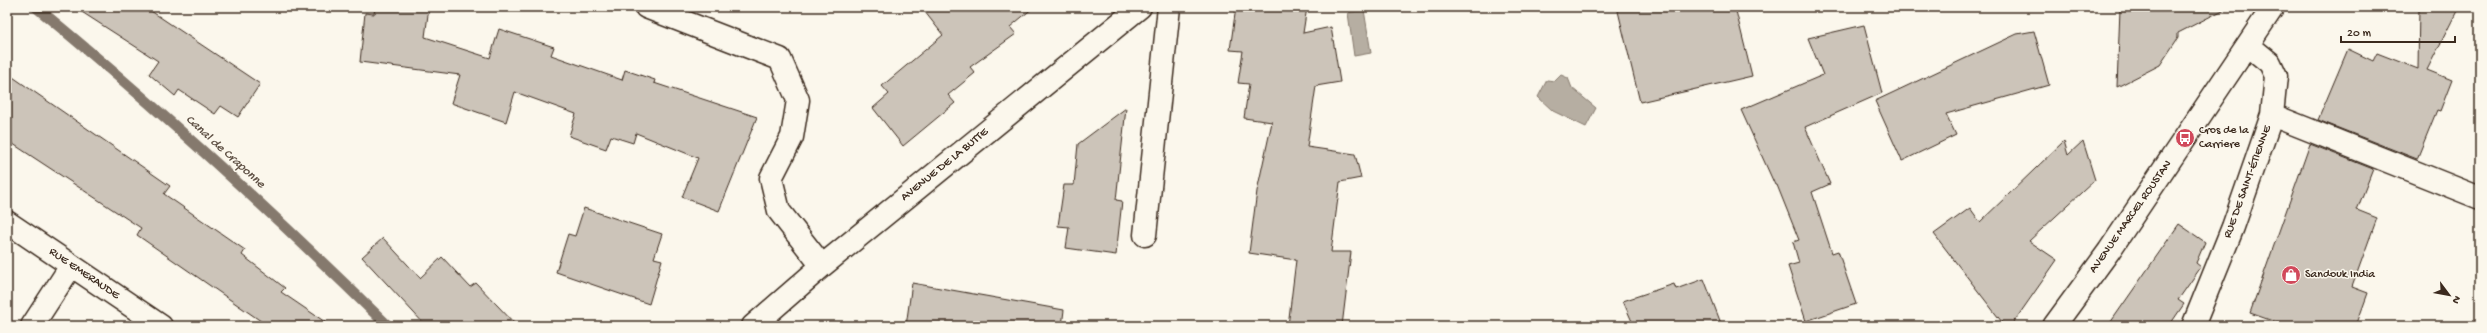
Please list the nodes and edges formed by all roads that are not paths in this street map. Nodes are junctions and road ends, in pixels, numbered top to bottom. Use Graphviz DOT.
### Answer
graph roads {
  1 [pos="646,7"];
  2 [pos="1169,7"];
  3 [pos="2273,7"];
  4 [pos="1136,8"];
  5 [pos="2248,45"];
  6 [pos="2272,115"];
  7 [pos="2480,198"];
  8 [pos="7,222"];
  9 [pos="1145,234"];
  10 [pos="71,266"];
  11 [pos="822,266"];
  12 [pos="32,326"];
  13 [pos="160,326"];
  14 [pos="753,326"];
  15 [pos="2054,326"];
  16 [pos="2194,326"];
  1 -- 11 [label="street"];
  2 -- 9 [label="street"];
  3 -- 5 [label="street, AVENUE MARCEL ROUSTAN"];
  4 -- 11 [label="street, AVENUE DE LA BUTTE"];
  5 -- 6 [label="street, RUE DE SAINT-ÉTIENNE"];
  5 -- 15 [label="street, AVENUE MARCEL ROUSTAN"];
  6 -- 7 [label="street"];
  6 -- 16 [label="street, RUE DE SAINT-ÉTIENNE"];
  8 -- 10 [label="street, RUE EMERAUDE"];
  10 -- 12 [label="street"];
  10 -- 13 [label="street, RUE EMERAUDE"];
  11 -- 14 [label="street, AVENUE DE LA BUTTE"];
}
